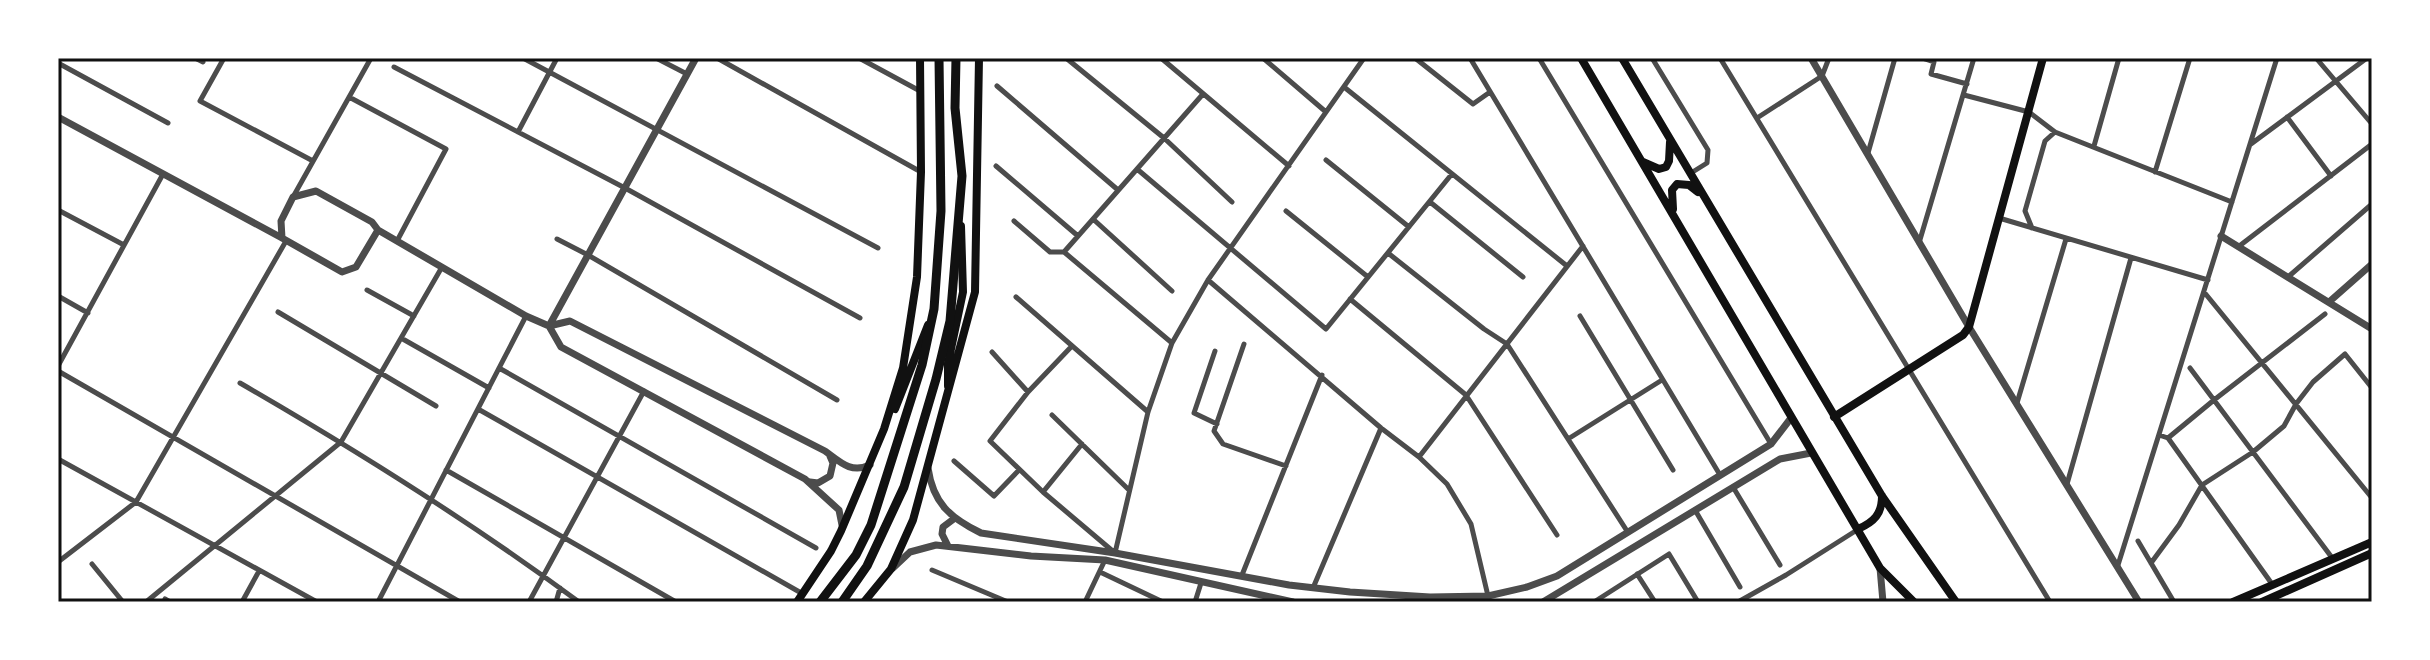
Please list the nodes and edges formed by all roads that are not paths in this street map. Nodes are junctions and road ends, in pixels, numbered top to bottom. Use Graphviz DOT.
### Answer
graph roads {
  1 [pos="195,58"];
  2 [pos="224,58"];
  3 [pos="371,58"];
  4 [pos="523,58"];
  5 [pos="557,58"];
  6 [pos="656,58"];
  7 [pos="696,58"];
  8 [pos="717,58"];
  9 [pos="859,58"];
  10 [pos="920,58"];
  11 [pos="939,58"];
  12 [pos="956,58"];
  13 [pos="979,58"];
  14 [pos="1066,58"];
  15 [pos="1161,58"];
  16 [pos="1263,58"];
  17 [pos="1364,58"];
  18 [pos="1415,58"];
  19 [pos="1470,58"];
  20 [pos="1539,58"];
  21 [pos="1581,58"];
  22 [pos="1622,58"];
  23 [pos="1652,58"];
  24 [pos="1720,58"];
  25 [pos="1811,58"];
  26 [pos="1829,58"];
  27 [pos="1895,58"];
  28 [pos="1922,58"];
  29 [pos="1974,58"];
  30 [pos="2043,58"];
  31 [pos="2119,58"];
  32 [pos="2190,58"];
  33 [pos="2277,58"];
  34 [pos="2316,58"];
  35 [pos="2367,58"];
  36 [pos="203,62"];
  37 [pos="58,63"];
  38 [pos="394,67"];
  39 [pos="550,73"];
  40 [pos="687,74"];
  41 [pos="1822,76"];
  42 [pos="2336,81"];
  43 [pos="1967,84"];
  44 [pos="997,86"];
  45 [pos="1344,87"];
  46 [pos="920,91"];
  47 [pos="1490,92"];
  48 [pos="1203,94"];
  49 [pos="1964,95"];
  50 [pos="349,97"];
  51 [pos="1326,112"];
  52 [pos="2029,112"];
  53 [pos="58,117"];
  54 [pos="2287,117"];
  55 [pos="1757,118"];
  56 [pos="168,123"];
  57 [pos="2372,124"];
  58 [pos="657,130"];
  59 [pos="518,132"];
  60 [pos="2055,132"];
  61 [pos="1164,138"];
  62 [pos="1670,140"];
  63 [pos="2372,144"];
  64 [pos="2250,145"];
  65 [pos="2094,146"];
  66 [pos="1868,153"];
  67 [pos="1326,160"];
  68 [pos="313,161"];
  69 [pos="1642,162"];
  70 [pos="996,166"];
  71 [pos="1289,166"];
  72 [pos="1137,169"];
  73 [pos="921,172"];
  74 [pos="2155,172"];
  75 [pos="1690,173"];
  76 [pos="163,174"];
  77 [pos="1451,175"];
  78 [pos="2331,176"];
  79 [pos="625,188"];
  80 [pos="1118,190"];
  81 [pos="293,197"];
  82 [pos="1707,201"];
  83 [pos="1232,202"];
  84 [pos="1430,202"];
  85 [pos="2232,202"];
  86 [pos="2372,204"];
  87 [pos="960,205"];
  88 [pos="58,210"];
  89 [pos="1286,211"];
  90 [pos="1674,215"];
  91 [pos="1999,218"];
  92 [pos="1093,219"];
  93 [pos="1014,221"];
  94 [pos="1409,227"];
  95 [pos="2032,228"];
  96 [pos="378,230"];
  97 [pos="1078,236"];
  98 [pos="2221,236"];
  99 [pos="557,239"];
  100 [pos="2066,239"];
  101 [pos="284,240"];
  102 [pos="397,241"];
  103 [pos="1919,244"];
  104 [pos="124,245"];
  105 [pos="1583,246"];
  106 [pos="1231,247"];
  107 [pos="2238,247"];
  108 [pos="878,248"];
  109 [pos="1064,252"];
  110 [pos="1388,253"];
  111 [pos="588,255"];
  112 [pos="2131,258"];
  113 [pos="2372,264"];
  114 [pos="1567,266"];
  115 [pos="442,267"];
  116 [pos="1368,277"];
  117 [pos="1523,277"];
  118 [pos="2288,277"];
  119 [pos="1208,280"];
  120 [pos="2208,280"];
  121 [pos="367,290"];
  122 [pos="1172,291"];
  123 [pos="2204,292"];
  124 [pos="58,296"];
  125 [pos="1016,297"];
  126 [pos="1350,299"];
  127 [pos="2329,302"];
  128 [pos="934,309"];
  129 [pos="278,312"];
  130 [pos="88,313"];
  131 [pos="2325,314"];
  132 [pos="414,316"];
  133 [pos="526,316"];
  134 [pos="1580,316"];
  135 [pos="860,318"];
  136 [pos="549,326"];
  137 [pos="1969,327"];
  138 [pos="2372,329"];
  139 [pos="401,338"];
  140 [pos="1172,343"];
  141 [pos="1244,344"];
  142 [pos="1507,344"];
  143 [pos="1071,347"];
  144 [pos="1215,351"];
  145 [pos="992,352"];
  146 [pos="2262,362"];
  147 [pos="499,368"];
  148 [pos="2190,368"];
  149 [pos="58,369"];
  150 [pos="1910,371"];
  151 [pos="381,373"];
  152 [pos="1322,375"];
  153 [pos="1662,380"];
  154 [pos="240,383"];
  155 [pos="489,388"];
  156 [pos="2372,388"];
  157 [pos="644,391"];
  158 [pos="1028,392"];
  159 [pos="1466,395"];
  160 [pos="947,399"];
  161 [pos="837,400"];
  162 [pos="1631,400"];
  163 [pos="2214,400"];
  164 [pos="2017,403"];
  165 [pos="2296,404"];
  166 [pos="436,406"];
  167 [pos="478,409"];
  168 [pos="1148,412"];
  169 [pos="1052,415"];
  170 [pos="1834,417"];
  171 [pos="1791,418"];
  172 [pos="1217,424"];
  173 [pos="1381,428"];
  174 [pos="884,429"];
  175 [pos="2159,435"];
  176 [pos="173,436"];
  177 [pos="619,436"];
  178 [pos="2168,438"];
  179 [pos="1568,439"];
  180 [pos="341,442"];
  181 [pos="1082,444"];
  182 [pos="1771,444"];
  183 [pos="825,451"];
  184 [pos="2253,452"];
  185 [pos="1811,453"];
  186 [pos="1419,457"];
  187 [pos="58,459"];
  188 [pos="1780,459"];
  189 [pos="954,461"];
  190 [pos="871,464"];
  191 [pos="928,465"];
  192 [pos="1286,466"];
  193 [pos="446,470"];
  194 [pos="1019,470"];
  195 [pos="1673,470"];
  196 [pos="598,475"];
  197 [pos="1720,476"];
  198 [pos="805,479"];
  199 [pos="2067,484"];
  200 [pos="2202,485"];
  201 [pos="1732,487"];
  202 [pos="1130,490"];
  203 [pos="1043,492"];
  204 [pos="275,496"];
  205 [pos="1882,496"];
  206 [pos="2372,498"];
  207 [pos="431,500"];
  208 [pos="136,502"];
  209 [pos="1695,510"];
  210 [pos="955,518"];
  211 [pos="843,527"];
  212 [pos="1858,529"];
  213 [pos="1627,531"];
  214 [pos="1557,535"];
  215 [pos="565,537"];
  216 [pos="2138,541"];
  217 [pos="2372,542"];
  218 [pos="214,546"];
  219 [pos="948,546"];
  220 [pos="816,548"];
  221 [pos="58,551"];
  222 [pos="1115,553"];
  223 [pos="2372,553"];
  224 [pos="66,556"];
  225 [pos="2333,559"];
  226 [pos="1105,560"];
  227 [pos="58,562"];
  228 [pos="2151,563"];
  229 [pos="92,564"];
  230 [pos="398,565"];
  231 [pos="1780,565"];
  232 [pos="2118,565"];
  233 [pos="1880,568"];
  234 [pos="891,569"];
  235 [pos="932,570"];
  236 [pos="260,571"];
  237 [pos="1100,572"];
  238 [pos="1637,574"];
  239 [pos="544,575"];
  240 [pos="1242,575"];
  241 [pos="1201,583"];
  242 [pos="1289,585"];
  243 [pos="2272,585"];
  244 [pos="1740,587"];
  245 [pos="560,588"];
  246 [pos="1313,588"];
  247 [pos="1606,595"];
  248 [pos="1488,596"];
  249 [pos="800,599"];
  250 [pos="1280,600"];
  251 [pos="864,601"];
  252 [pos="123,602"];
  253 [pos="146,602"];
  254 [pos="242,602"];
  255 [pos="317,602"];
  256 [pos="378,602"];
  257 [pos="460,602"];
  258 [pos="529,602"];
  259 [pos="556,602"];
  260 [pos="579,602"];
  261 [pos="676,602"];
  262 [pos="820,602"];
  263 [pos="842,602"];
  264 [pos="1008,602"];
  265 [pos="1085,602"];
  266 [pos="1163,602"];
  267 [pos="1195,602"];
  268 [pos="1294,602"];
  269 [pos="1543,602"];
  270 [pos="1594,602"];
  271 [pos="1611,602"];
  272 [pos="1655,602"];
  273 [pos="1698,602"];
  274 [pos="1738,602"];
  275 [pos="1883,602"];
  276 [pos="1914,602"];
  277 [pos="1956,602"];
  278 [pos="2050,602"];
  279 [pos="2139,602"];
  280 [pos="2174,602"];
  281 [pos="2233,602"];
  282 [pos="2262,602"];
  1 -- 36 [label="street"];
  2 -- 68 [label="street"];
  3 -- 50 [label="street"];
  4 -- 39 [label="street"];
  5 -- 39 [label="street"];
  6 -- 40 [label="street"];
  7 -- 40 [label="street"];
  8 -- 73 [label="street"];
  9 -- 46 [label="street"];
  10 -- 46 [label="main road"];
  11 -- 128 [label="main road"];
  12 -- 87 [label="main road"];
  13 -- 160 [label="main road"];
  14 -- 61 [label="street"];
  15 -- 48 [label="street"];
  16 -- 51 [label="street"];
  17 -- 45 [label="street"];
  18 -- 47 [label="street"];
  19 -- 47 [label="street"];
  20 -- 182 [label="street"];
  21 -- 69 [label="main road"];
  22 -- 62 [label="main road"];
  23 -- 75 [label="street"];
  24 -- 55 [label="street"];
  25 -- 41 [label="street"];
  26 -- 41 [label="street"];
  27 -- 66 [label="street"];
  28 -- 43 [label="street"];
  29 -- 43 [label="street"];
  30 -- 52 [label="main road"];
  31 -- 65 [label="street"];
  32 -- 74 [label="street"];
  33 -- 64 [label="street"];
  34 -- 42 [label="street"];
  35 -- 42 [label="street"];
  37 -- 56 [label="street"];
  38 -- 59 [label="street"];
  39 -- 58 [label="street"];
  39 -- 59 [label="street"];
  40 -- 58 [label="street"];
  41 -- 55 [label="street"];
  41 -- 66 [label="street"];
  42 -- 54 [label="street"];
  42 -- 57 [label="street"];
  43 -- 49 [label="street"];
  44 -- 80 [label="street"];
  45 -- 51 [label="street"];
  45 -- 77 [label="street"];
  46 -- 73 [label="main road"];
  47 -- 105 [label="street"];
  48 -- 61 [label="street"];
  48 -- 71 [label="street"];
  49 -- 52 [label="street"];
  49 -- 103 [label="street"];
  50 -- 68 [label="street"];
  50 -- 102 [label="street"];
  51 -- 71 [label="street"];
  52 -- 60 [label="street"];
  52 -- 91 [label="main road"];
  53 -- 76 [label="street"];
  54 -- 64 [label="street"];
  54 -- 78 [label="street"];
  55 -- 150 [label="street"];
  58 -- 79 [label="street"];
  58 -- 108 [label="street"];
  59 -- 79 [label="street"];
  60 -- 65 [label="street"];
  60 -- 95 [label="street"];
  61 -- 72 [label="street"];
  61 -- 83 [label="street"];
  62 -- 69 [label="main road"];
  62 -- 75 [label="main road"];
  63 -- 78 [label="street"];
  64 -- 85 [label="street"];
  65 -- 74 [label="street"];
  66 -- 103 [label="street"];
  67 -- 94 [label="street"];
  68 -- 81 [label="street"];
  69 -- 90 [label="main road"];
  70 -- 97 [label="street"];
  71 -- 106 [label="street"];
  72 -- 80 [label="street"];
  72 -- 106 [label="street"];
  73 -- 174 [label="main road"];
  74 -- 85 [label="street"];
  75 -- 82 [label="main road"];
  76 -- 101 [label="street"];
  76 -- 104 [label="street"];
  77 -- 84 [label="street"];
  77 -- 114 [label="street"];
  78 -- 107 [label="street"];
  79 -- 111 [label="street"];
  79 -- 135 [label="street"];
  80 -- 92 [label="street"];
  81 -- 96 [label="street"];
  81 -- 101 [label="street"];
  82 -- 90 [label="main road"];
  82 -- 170 [label="main road"];
  84 -- 94 [label="street"];
  84 -- 117 [label="street"];
  85 -- 98 [label="street"];
  86 -- 118 [label="street"];
  87 -- 160 [label="main road"];
  87 -- 263 [label="main road"];
  88 -- 104 [label="street"];
  89 -- 116 [label="street"];
  90 -- 171 [label="main road"];
  91 -- 95 [label="street"];
  91 -- 137 [label="main road"];
  92 -- 97 [label="street"];
  92 -- 122 [label="street"];
  93 -- 109 [label="street"];
  94 -- 110 [label="street"];
  95 -- 100 [label="street"];
  96 -- 101 [label="street"];
  96 -- 102 [label="street"];
  97 -- 109 [label="street"];
  98 -- 107 [label="street"];
  98 -- 120 [label="street"];
  99 -- 111 [label="street"];
  100 -- 112 [label="street"];
  100 -- 164 [label="street"];
  101 -- 176 [label="street"];
  102 -- 115 [label="street"];
  103 -- 137 [label="street"];
  104 -- 130 [label="street"];
  105 -- 114 [label="street"];
  105 -- 153 [label="street"];
  106 -- 119 [label="street"];
  106 -- 126 [label="street"];
  107 -- 118 [label="street"];
  109 -- 140 [label="street"];
  110 -- 116 [label="street"];
  110 -- 142 [label="street"];
  111 -- 136 [label="street"];
  111 -- 161 [label="street"];
  112 -- 120 [label="street"];
  112 -- 199 [label="street"];
  113 -- 127 [label="street"];
  114 -- 142 [label="street"];
  115 -- 132 [label="street"];
  115 -- 133 [label="street"];
  116 -- 126 [label="street"];
  118 -- 127 [label="street"];
  119 -- 140 [label="street"];
  119 -- 152 [label="street"];
  120 -- 123 [label="street"];
  121 -- 132 [label="street"];
  123 -- 146 [label="street"];
  123 -- 175 [label="street"];
  124 -- 130 [label="street"];
  125 -- 143 [label="street"];
  126 -- 159 [label="street"];
  127 -- 138 [label="street"];
  128 -- 174 [label="main road"];
  128 -- 262 [label="main road"];
  129 -- 151 [label="street"];
  130 -- 149 [label="street"];
  131 -- 146 [label="street"];
  132 -- 139 [label="street"];
  133 -- 136 [label="street"];
  133 -- 147 [label="street"];
  134 -- 162 [label="street"];
  136 -- 157 [label="street"];
  136 -- 183 [label="street"];
  137 -- 150 [label="main road"];
  137 -- 164 [label="street"];
  139 -- 151 [label="street"];
  139 -- 155 [label="street"];
  140 -- 168 [label="street"];
  141 -- 172 [label="street"];
  142 -- 159 [label="street"];
  142 -- 179 [label="street"];
  143 -- 158 [label="street"];
  143 -- 168 [label="street"];
  144 -- 172 [label="street"];
  145 -- 158 [label="street"];
  146 -- 163 [label="street"];
  146 -- 165 [label="street"];
  147 -- 155 [label="street"];
  147 -- 177 [label="street"];
  148 -- 163 [label="street"];
  149 -- 176 [label="street"];
  150 -- 170 [label="main road"];
  150 -- 278 [label="street"];
  151 -- 166 [label="street"];
  151 -- 180 [label="street"];
  152 -- 173 [label="street"];
  152 -- 192 [label="street"];
  153 -- 162 [label="street"];
  153 -- 197 [label="street"];
  154 -- 180 [label="street"];
  155 -- 167 [label="street"];
  156 -- 165 [label="street"];
  157 -- 177 [label="street"];
  157 -- 198 [label="street"];
  158 -- 194 [label="street"];
  159 -- 186 [label="street"];
  159 -- 214 [label="street"];
  160 -- 191 [label="main road"];
  162 -- 179 [label="street"];
  162 -- 195 [label="street"];
  163 -- 178 [label="street"];
  163 -- 184 [label="street"];
  164 -- 199 [label="street"];
  165 -- 184 [label="street"];
  165 -- 206 [label="street"];
  167 -- 193 [label="street"];
  167 -- 196 [label="street"];
  168 -- 202 [label="street"];
  169 -- 181 [label="street"];
  170 -- 205 [label="main road"];
  171 -- 182 [label="street"];
  171 -- 185 [label="main road"];
  172 -- 192 [label="street"];
  173 -- 186 [label="street"];
  173 -- 246 [label="street"];
  174 -- 190 [label="main road"];
  175 -- 178 [label="street"];
  175 -- 232 [label="street"];
  176 -- 204 [label="street"];
  176 -- 208 [label="street"];
  177 -- 196 [label="street"];
  177 -- 220 [label="street"];
  178 -- 200 [label="street"];
  179 -- 213 [label="street"];
  180 -- 204 [label="street"];
  180 -- 207 [label="street"];
  181 -- 202 [label="street"];
  181 -- 203 [label="street"];
  182 -- 188 [label="street"];
  182 -- 197 [label="street"];
  183 -- 190 [label="street"];
  183 -- 198 [label="street"];
  184 -- 200 [label="street"];
  184 -- 225 [label="street"];
  185 -- 188 [label="street"];
  185 -- 212 [label="main road"];
  186 -- 248 [label="street"];
  187 -- 208 [label="street"];
  188 -- 201 [label="street"];
  189 -- 194 [label="street"];
  190 -- 211 [label="main road"];
  191 -- 210 [label="street"];
  191 -- 234 [label="main road"];
  192 -- 240 [label="street"];
  193 -- 207 [label="street"];
  193 -- 215 [label="street"];
  194 -- 203 [label="street"];
  196 -- 215 [label="street"];
  196 -- 249 [label="street"];
  197 -- 213 [label="street"];
  198 -- 211 [label="street"];
  199 -- 232 [label="street"];
  200 -- 228 [label="street"];
  200 -- 243 [label="street"];
  201 -- 209 [label="street"];
  201 -- 231 [label="street"];
  202 -- 222 [label="street"];
  203 -- 222 [label="street"];
  204 -- 218 [label="street"];
  204 -- 230 [label="street"];
  205 -- 212 [label="main road"];
  205 -- 277 [label="main road"];
  207 -- 230 [label="street"];
  207 -- 239 [label="street"];
  208 -- 218 [label="street"];
  208 -- 224 [label="street"];
  209 -- 244 [label="street"];
  209 -- 269 [label="street"];
  210 -- 219 [label="street"];
  210 -- 222 [label="street"];
  211 -- 249 [label="main road"];
  212 -- 233 [label="main road"];
  212 -- 274 [label="street"];
  213 -- 248 [label="street"];
  215 -- 239 [label="street"];
  215 -- 261 [label="street"];
  216 -- 228 [label="street"];
  217 -- 225 [label="main road"];
  218 -- 236 [label="street"];
  218 -- 253 [label="street"];
  219 -- 226 [label="street"];
  219 -- 234 [label="street"];
  221 -- 224 [label="street"];
  222 -- 240 [label="street"];
  223 -- 282 [label="main road"];
  224 -- 227 [label="street"];
  225 -- 243 [label="main road"];
  226 -- 237 [label="street"];
  226 -- 241 [label="street"];
  228 -- 280 [label="street"];
  229 -- 252 [label="street"];
  230 -- 256 [label="street"];
  230 -- 257 [label="street"];
  232 -- 279 [label="street"];
  233 -- 275 [label="street"];
  233 -- 276 [label="main road"];
  234 -- 251 [label="main road"];
  235 -- 264 [label="street"];
  236 -- 254 [label="street"];
  236 -- 255 [label="street"];
  237 -- 265 [label="street"];
  237 -- 266 [label="street"];
  238 -- 247 [label="street"];
  238 -- 272 [label="street"];
  238 -- 273 [label="street"];
  239 -- 245 [label="street"];
  239 -- 258 [label="street"];
  240 -- 242 [label="street"];
  241 -- 250 [label="street"];
  241 -- 267 [label="street"];
  242 -- 246 [label="street"];
  242 -- 250 [label="street"];
  242 -- 268 [label="street"];
  243 -- 281 [label="main road"];
  245 -- 259 [label="street"];
  245 -- 260 [label="street"];
  246 -- 248 [label="street"];
  247 -- 270 [label="street"];
  247 -- 271 [label="street"];
  250 -- 268 [label="street"];
}
